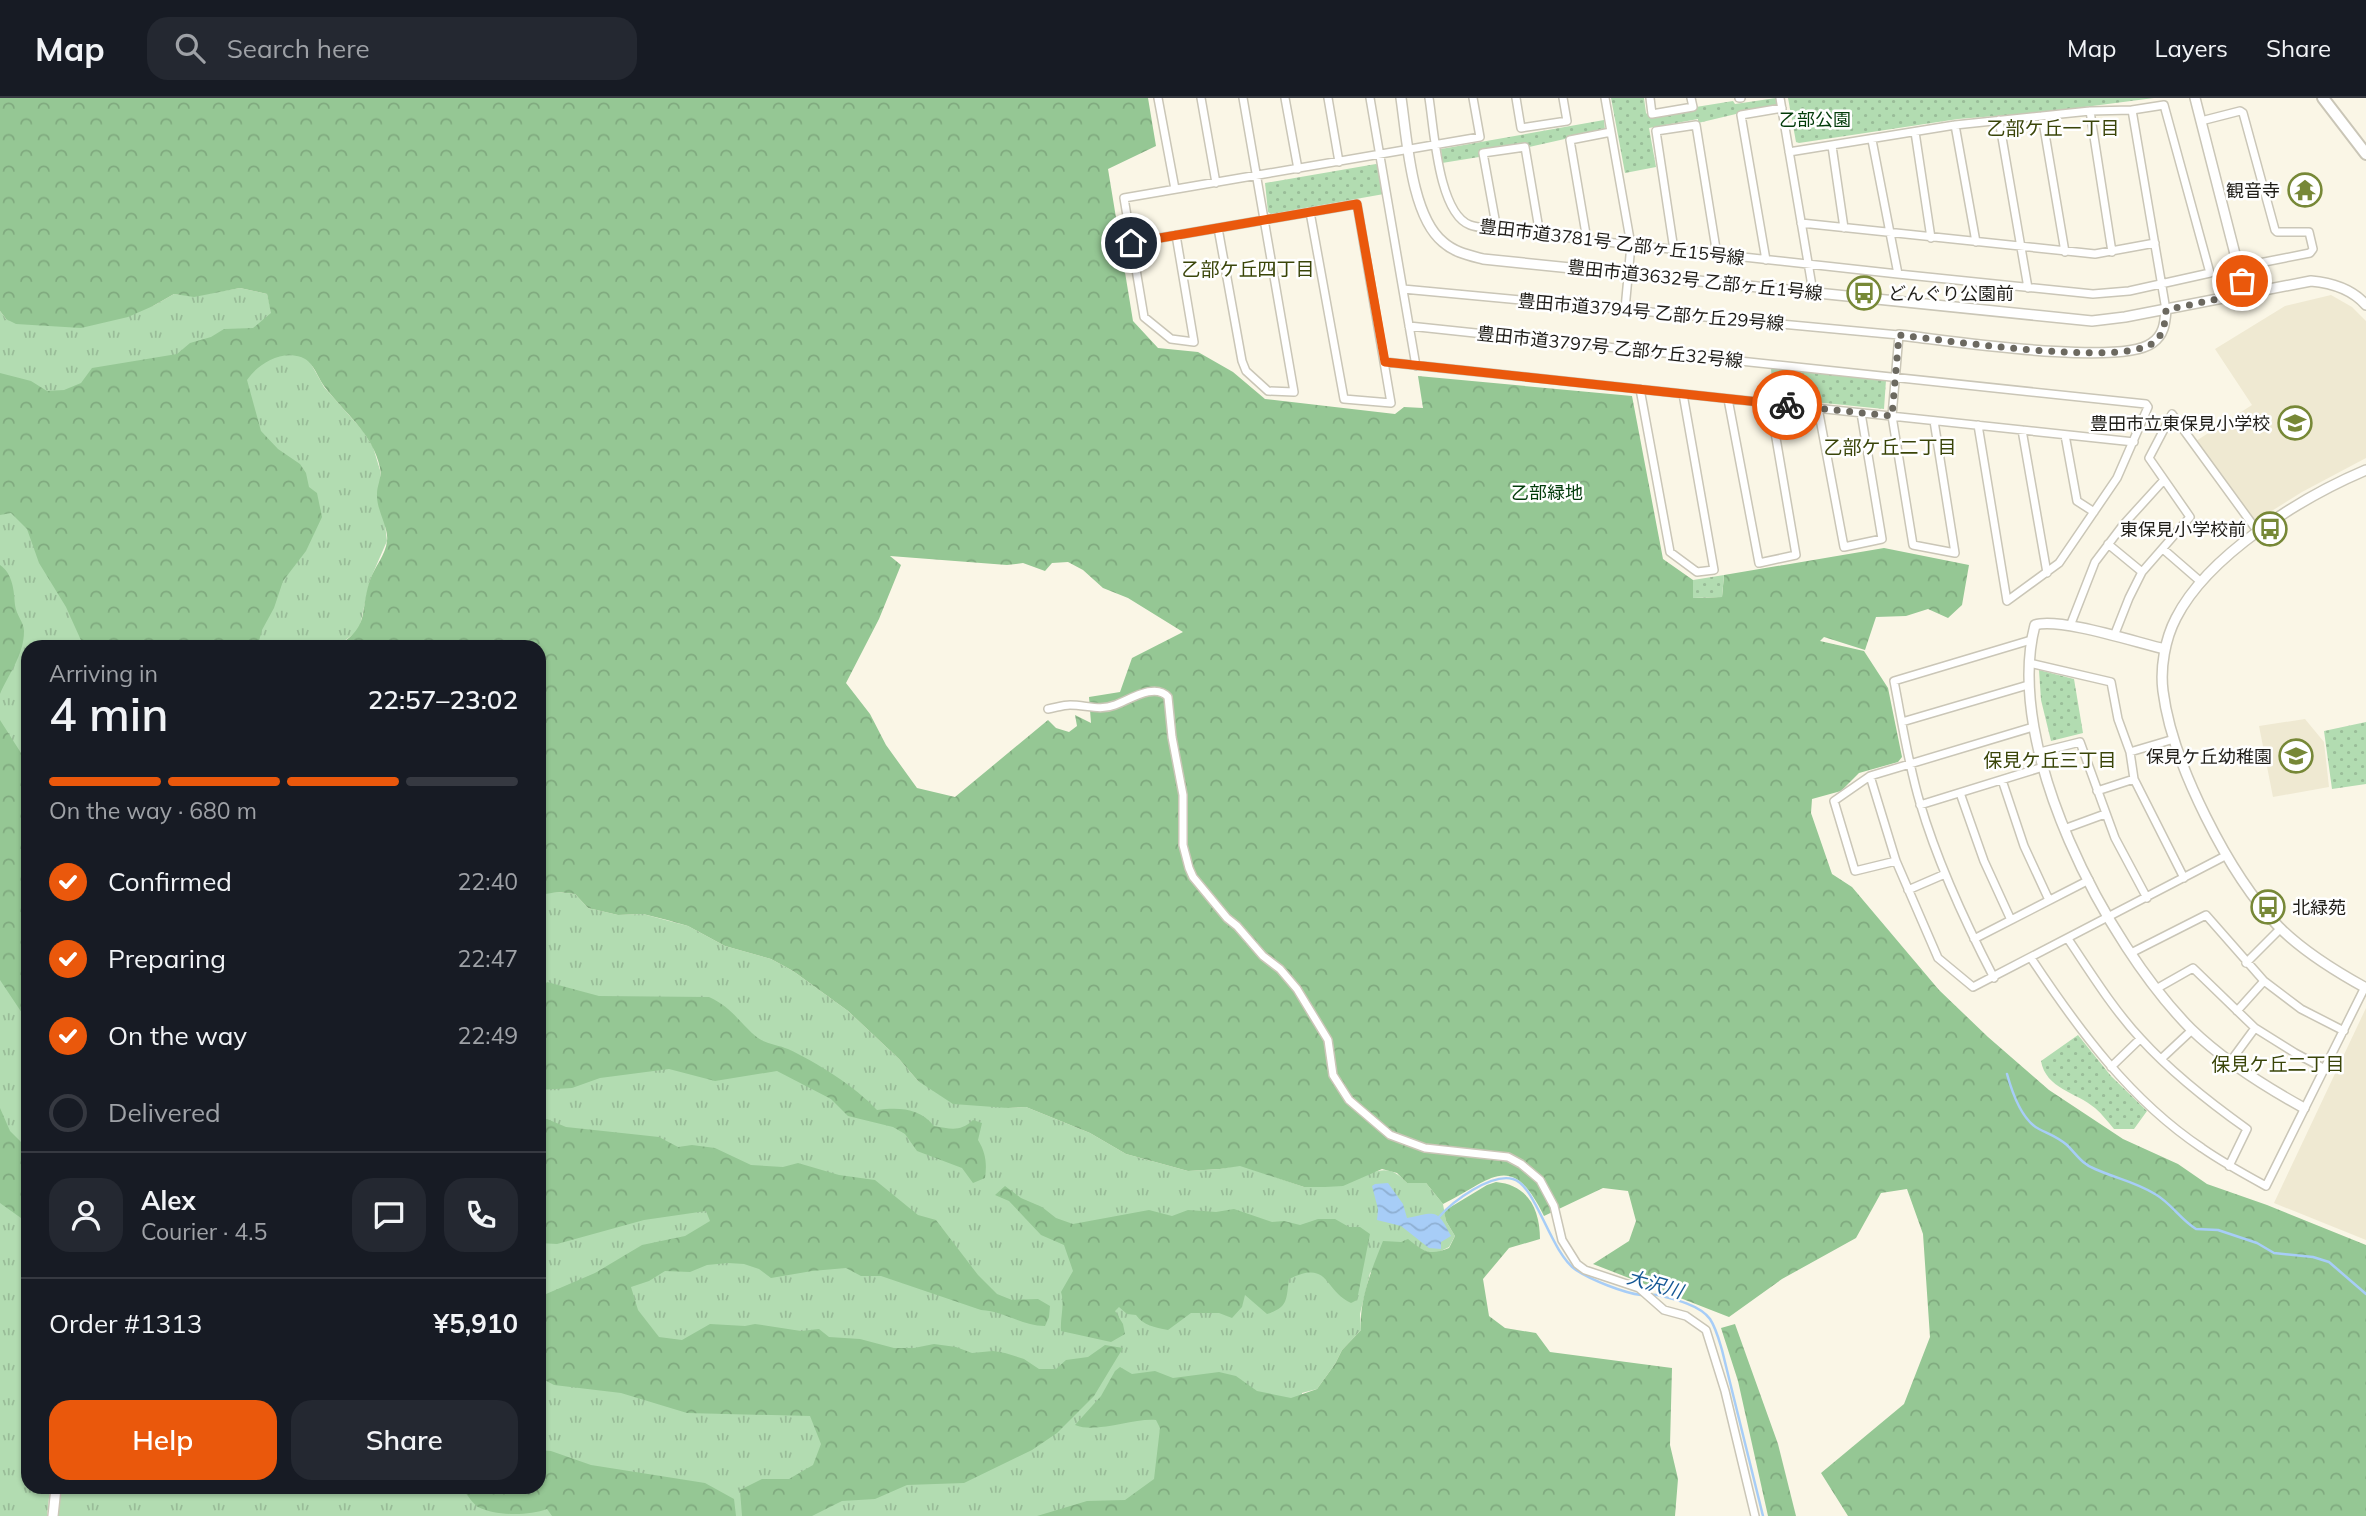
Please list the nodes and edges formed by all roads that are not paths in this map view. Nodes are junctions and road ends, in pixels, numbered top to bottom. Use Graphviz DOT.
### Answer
graph roads {
  1 [pos="1158,98"];
  2 [pos="1201,98"];
  3 [pos="1243,98"];
  4 [pos="1285,98"];
  5 [pos="1328,98"];
  6 [pos="1370,98"];
  7 [pos="1401,98"];
  8 [pos="1429,98"];
  9 [pos="1473,98"];
  10 [pos="1516,98"];
  11 [pos="1563,98"];
  12 [pos="1605,98"];
  13 [pos="1650,98"];
  14 [pos="1691,98"];
  15 [pos="1780,98"];
  16 [pos="2195,98"];
  17 [pos="2323,98"];
  18 [pos="1782,108"];
  19 [pos="2132,110"];
  20 [pos="2090,111"];
  21 [pos="2042,116"];
  22 [pos="1999,120"];
  23 [pos="2201,121"];
  24 [pos="1955,125"];
  25 [pos="1611,132"];
  26 [pos="1915,132"];
  27 [pos="1872,139"];
  28 [pos="1437,145"];
  29 [pos="1832,146"];
  30 [pos="1789,152"];
  31 [pos="2366,154"];
  32 [pos="1381,155"];
  33 [pos="1410,155"];
  34 [pos="1339,162"];
  35 [pos="1298,169"];
  36 [pos="1257,176"];
  37 [pos="1216,183"];
  38 [pos="1175,189"];
  39 [pos="1310,212"];
  40 [pos="1265,220"];
  41 [pos="1801,223"];
  42 [pos="1218,228"];
  43 [pos="1844,228"];
  44 [pos="1497,230"];
  45 [pos="1889,234"];
  46 [pos="1176,235"];
  47 [pos="1541,235"];
  48 [pos="1931,238"];
  49 [pos="1587,240"];
  50 [pos="1976,242"];
  51 [pos="1131,243"];
  52 [pos="2155,243"];
  53 [pos="1631,245"];
  54 [pos="2022,247"];
  55 [pos="1674,250"];
  56 [pos="2065,252"];
  57 [pos="2112,252"];
  58 [pos="1717,255"];
  59 [pos="1766,260"];
  60 [pos="1809,265"];
  61 [pos="2239,267"];
  62 [pos="1628,273"];
  63 [pos="1898,275"];
  64 [pos="2161,282"];
  65 [pos="2028,288"];
  66 [pos="1403,289"];
  67 [pos="1813,292"];
  68 [pos="2245,293"];
  69 [pos="2366,305"];
  70 [pos="1625,309"];
  71 [pos="2166,310"];
  72 [pos="1409,326"];
  73 [pos="1899,335"];
  74 [pos="1385,362"];
  75 [pos="1416,366"];
  76 [pos="1896,378"];
  77 [pos="1640,389"];
  78 [pos="1683,394"];
  79 [pos="1728,399"];
  80 [pos="1770,403"];
  81 [pos="1818,408"];
  82 [pos="1861,413"];
  83 [pos="1892,416"];
  84 [pos="1934,421"];
  85 [pos="1978,425"];
  86 [pos="2022,430"];
  87 [pos="2065,435"];
  88 [pos="2134,442"];
  89 [pos="2366,470"];
  90 [pos="2163,481"];
  91 [pos="2094,512"];
  92 [pos="2258,532"];
  93 [pos="2108,544"];
  94 [pos="2163,549"];
  95 [pos="2142,572"];
  96 [pos="2047,573"];
  97 [pos="2201,582"];
  98 [pos="2070,626"];
  99 [pos="2114,636"];
  100 [pos="2031,640"];
  101 [pos="2165,649"];
  102 [pos="2029,663"];
  103 [pos="2028,685"];
  104 [pos="1048,709"];
  105 [pos="1902,722"];
  106 [pos="2033,726"];
  107 [pos="2174,739"];
  108 [pos="2040,752"];
  109 [pos="2130,752"];
  110 [pos="1909,763"];
  111 [pos="2043,767"];
  112 [pos="1870,776"];
  113 [pos="2134,779"];
  114 [pos="2003,780"];
  115 [pos="2097,791"];
  116 [pos="1960,793"];
  117 [pos="1920,805"];
  118 [pos="2105,814"];
  119 [pos="2064,829"];
  120 [pos="2227,855"];
  121 [pos="1896,861"];
  122 [pos="1945,874"];
  123 [pos="2184,878"];
  124 [pos="2089,880"];
  125 [pos="1908,890"];
  126 [pos="2147,898"];
  127 [pos="2049,900"];
  128 [pos="2108,918"];
  129 [pos="2011,920"];
  130 [pos="2281,929"];
  131 [pos="1974,939"];
  132 [pos="2068,939"];
  133 [pos="2131,953"];
  134 [pos="2031,958"];
  135 [pos="2246,963"];
  136 [pos="1994,978"];
  137 [pos="2264,981"];
  138 [pos="2365,988"];
  139 [pos="2156,989"];
  140 [pos="2237,1011"];
  141 [pos="2255,1028"];
  142 [pos="2192,1030"];
  143 [pos="2344,1031"];
  144 [pos="2140,1039"];
  145 [pos="2161,1059"];
  146 [pos="2230,1062"];
  147 [pos="2110,1067"];
  148 [pos="2325,1069"];
  149 [pos="2304,1108"];
  150 [pos="2229,1166"];
  151 [pos="55,1494"];
  152 [pos="53,1516"];
  153 [pos="1755,1516"];
  1 -- 38 [label="street"];
  2 -- 37 [label="street"];
  3 -- 36 [label="street"];
  4 -- 35 [label="street"];
  5 -- 34 [label="street"];
  6 -- 32 [label="street"];
  7 -- 33 [label="street, 豊田市道3632号 乙部ヶ丘1号線"];
  8 -- 28 [label="street, 豊田市道3781号 乙部ヶ丘15号線"];
  9 -- 28 [label="street"];
  10 -- 11 [label="street"];
  12 -- 25 [label="street"];
  13 -- 14 [label="street"];
  15 -- 18 [label="street"];
  16 -- 23 [label="street"];
  17 -- 31 [label="main road"];
  18 -- 30 [label="street"];
  18 -- 59 [label="street"];
  19 -- 20 [label="street"];
  19 -- 52 [label="street"];
  19 -- 64 [label="street, 豊田市道3781号 乙部ヶ丘15号線"];
  20 -- 21 [label="street"];
  20 -- 57 [label="street"];
  21 -- 22 [label="street"];
  21 -- 56 [label="street"];
  22 -- 24 [label="street"];
  22 -- 54 [label="street"];
  23 -- 61 [label="street"];
  23 -- 61 [label="street"];
  24 -- 26 [label="street"];
  24 -- 50 [label="street"];
  25 -- 49 [label="street"];
  25 -- 53 [label="street"];
  26 -- 27 [label="street"];
  26 -- 48 [label="street"];
  27 -- 29 [label="street"];
  27 -- 45 [label="street"];
  28 -- 33 [label="street"];
  28 -- 44 [label="street, 豊田市道3781号 乙部ヶ丘15号線"];
  29 -- 30 [label="street"];
  29 -- 43 [label="street"];
  30 -- 41 [label="street"];
  32 -- 33 [label="street"];
  32 -- 34 [label="street"];
  32 -- 66 [label="street"];
  33 -- 62 [label="street, 豊田市道3632号 乙部ヶ丘1号線"];
  34 -- 35 [label="street"];
  35 -- 36 [label="street"];
  36 -- 37 [label="street"];
  36 -- 40 [label="street"];
  37 -- 38 [label="street"];
  38 -- 51 [label="street"];
  39 -- 40 [label="street"];
  39 -- 74 [label="street"];
  39 -- 74 [label="street"];
  40 -- 42 [label="street"];
  40 -- 42 [label="street"];
  41 -- 43 [label="street"];
  41 -- 60 [label="street"];
  42 -- 46 [label="street"];
  43 -- 45 [label="street"];
  44 -- 47 [label="street, 豊田市道3781号 乙部ヶ丘15号線"];
  44 -- 47 [label="street"];
  45 -- 48 [label="street"];
  45 -- 63 [label="street"];
  46 -- 51 [label="street"];
  46 -- 51 [label="street"];
  47 -- 49 [label="street, 豊田市道3781号 乙部ヶ丘15号線"];
  48 -- 50 [label="street"];
  49 -- 53 [label="street, 豊田市道3781号 乙部ヶ丘15号線"];
  50 -- 54 [label="street"];
  52 -- 57 [label="street"];
  52 -- 64 [label="street"];
  53 -- 55 [label="street, 豊田市道3781号 乙部ヶ丘15号線"];
  53 -- 62 [label="street"];
  54 -- 56 [label="street"];
  54 -- 65 [label="street"];
  55 -- 58 [label="street, 豊田市道3781号 乙部ヶ丘15号線"];
  55 -- 58 [label="street"];
  56 -- 57 [label="street"];
  58 -- 59 [label="street, 豊田市道3781号 乙部ヶ丘15号線"];
  59 -- 60 [label="street, 豊田市道3781号 乙部ヶ丘15号線"];
  60 -- 63 [label="street, 豊田市道3781号 乙部ヶ丘15号線"];
  60 -- 67 [label="street"];
  61 -- 68 [label="street"];
  62 -- 67 [label="street, 豊田市道3632号 乙部ヶ丘1号線"];
  62 -- 70 [label="street"];
  63 -- 65 [label="street, 豊田市道3781号 乙部ヶ丘15号線"];
  64 -- 65 [label="street, 豊田市道3781号 乙部ヶ丘15号線"];
  64 -- 71 [label="street"];
  66 -- 70 [label="street, 豊田市道3794号 乙部ケ丘29号線"];
  66 -- 72 [label="street"];
  67 -- 71 [label="street, 豊田市道3632号 乙部ヶ丘1号線"];
  68 -- 69 [label="street, 豊田市道3632号 乙部ヶ丘1号線"];
  68 -- 71 [label="street, 豊田市道3632号 乙部ヶ丘1号線"];
  70 -- 73 [label="street, 豊田市道3794号 乙部ケ丘29号線"];
  71 -- 73 [label="street"];
  72 -- 75 [label="street"];
  72 -- 76 [label="street, 豊田市道3797号 乙部ケ丘32号線"];
  73 -- 76 [label="street"];
  74 -- 75 [label="street"];
  75 -- 77 [label="street"];
  76 -- 83 [label="street"];
  76 -- 88 [label="street, 豊田市道3797号 乙部ケ丘32号線"];
  77 -- 78 [label="street"];
  77 -- 78 [label="street"];
  78 -- 79 [label="street"];
  79 -- 80 [label="street"];
  79 -- 80 [label="street"];
  80 -- 81 [label="street"];
  81 -- 82 [label="street"];
  81 -- 82 [label="street"];
  82 -- 83 [label="street"];
  83 -- 84 [label="street"];
  83 -- 84 [label="street"];
  84 -- 85 [label="street"];
  85 -- 86 [label="street"];
  85 -- 96 [label="street"];
  86 -- 87 [label="street"];
  86 -- 96 [label="street"];
  87 -- 88 [label="street"];
  87 -- 91 [label="street"];
  88 -- 91 [label="street"];
  89 -- 92 [label="street"];
  90 -- 92 [label="street"];
  90 -- 93 [label="street"];
  90 -- 94 [label="street"];
  91 -- 96 [label="street"];
  92 -- 97 [label="street"];
  93 -- 95 [label="street"];
  93 -- 98 [label="street"];
  94 -- 95 [label="street"];
  94 -- 97 [label="street"];
  95 -- 99 [label="street"];
  97 -- 101 [label="street"];
  98 -- 99 [label="street"];
  98 -- 100 [label="street"];
  99 -- 101 [label="street"];
  100 -- 102 [label="street"];
  100 -- 105 [label="street"];
  101 -- 107 [label="street"];
  102 -- 103 [label="street"];
  102 -- 109 [label="street"];
  103 -- 105 [label="street"];
  103 -- 106 [label="street"];
  104 -- 153 [label="street"];
  105 -- 110 [label="street"];
  106 -- 108 [label="street"];
  106 -- 110 [label="street"];
  107 -- 109 [label="street"];
  107 -- 120 [label="street"];
  108 -- 111 [label="street"];
  108 -- 115 [label="street"];
  109 -- 113 [label="street"];
  110 -- 112 [label="street"];
  110 -- 117 [label="street"];
  111 -- 114 [label="street"];
  111 -- 119 [label="street"];
  112 -- 121 [label="street"];
  112 -- 121 [label="street"];
  113 -- 115 [label="street"];
  113 -- 123 [label="street"];
  114 -- 116 [label="street"];
  114 -- 127 [label="street"];
  115 -- 118 [label="street"];
  116 -- 117 [label="street"];
  116 -- 129 [label="street"];
  117 -- 122 [label="street"];
  118 -- 119 [label="street"];
  118 -- 126 [label="street"];
  119 -- 124 [label="street"];
  120 -- 123 [label="street"];
  120 -- 130 [label="street"];
  121 -- 125 [label="street"];
  122 -- 125 [label="street"];
  122 -- 131 [label="street"];
  123 -- 126 [label="street"];
  124 -- 127 [label="street"];
  124 -- 128 [label="street"];
  125 -- 136 [label="street"];
  126 -- 128 [label="street"];
  127 -- 129 [label="street"];
  128 -- 132 [label="street"];
  128 -- 133 [label="street"];
  129 -- 131 [label="street"];
  130 -- 135 [label="street"];
  130 -- 138 [label="street"];
  131 -- 136 [label="street"];
  132 -- 134 [label="street"];
  132 -- 144 [label="street"];
  133 -- 135 [label="street"];
  133 -- 139 [label="street"];
  134 -- 136 [label="street"];
  134 -- 147 [label="street"];
  135 -- 137 [label="street"];
  137 -- 140 [label="street"];
  137 -- 143 [label="street"];
  138 -- 143 [label="street"];
  139 -- 140 [label="street"];
  139 -- 142 [label="street"];
  140 -- 141 [label="street"];
  141 -- 146 [label="street"];
  141 -- 148 [label="street"];
  142 -- 145 [label="street"];
  142 -- 146 [label="street"];
  143 -- 148 [label="street"];
  144 -- 145 [label="street"];
  144 -- 147 [label="street"];
  145 -- 150 [label="street"];
  146 -- 149 [label="street"];
  147 -- 150 [label="street"];
  148 -- 149 [label="street"];
  149 -- 150 [label="street"];
  151 -- 152 [label="street"];
}
